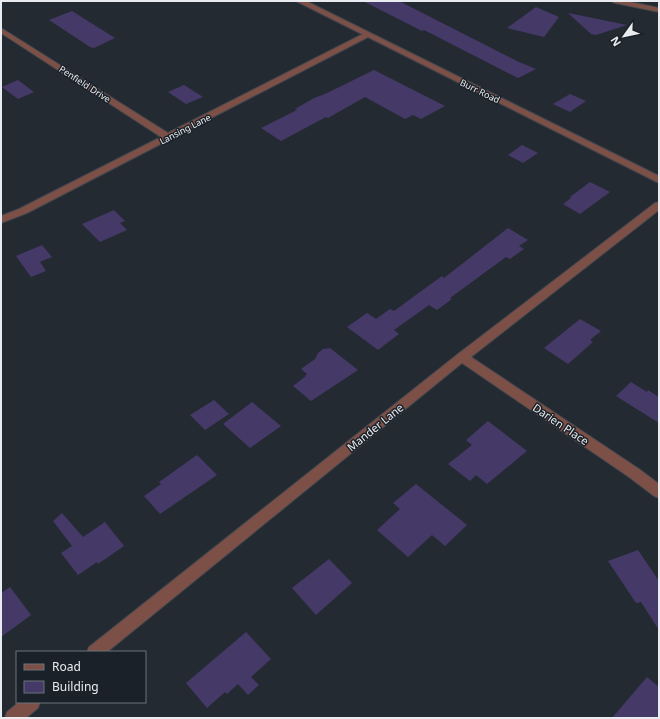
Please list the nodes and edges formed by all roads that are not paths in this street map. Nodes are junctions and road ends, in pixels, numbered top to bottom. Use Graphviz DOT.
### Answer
graph roads {
  1 [pos="300,1"];
  2 [pos="615,1"];
  3 [pos="659,10"];
  4 [pos="1,30"];
  5 [pos="368,35"];
  6 [pos="168,138"];
  7 [pos="659,180"];
  8 [pos="659,206"];
  9 [pos="1,220"];
  10 [pos="462,357"];
  11 [pos="659,492"];
  12 [pos="96,651"];
  13 [pos="31,703"];
  14 [pos="13,718"];
  1 -- 5 [label="street, Burr Road"];
  2 -- 3 [label="street"];
  4 -- 6 [label="street, Penfield Drive"];
  5 -- 6 [label="street, Lansing Lane"];
  5 -- 7 [label="street, Burr Road"];
  6 -- 9 [label="street, Lansing Lane"];
  8 -- 10 [label="street, Mander Lane"];
  10 -- 11 [label="street, Darien Place"];
  10 -- 12 [label="street, Mander Lane"];
  13 -- 14 [label="street"];
}
